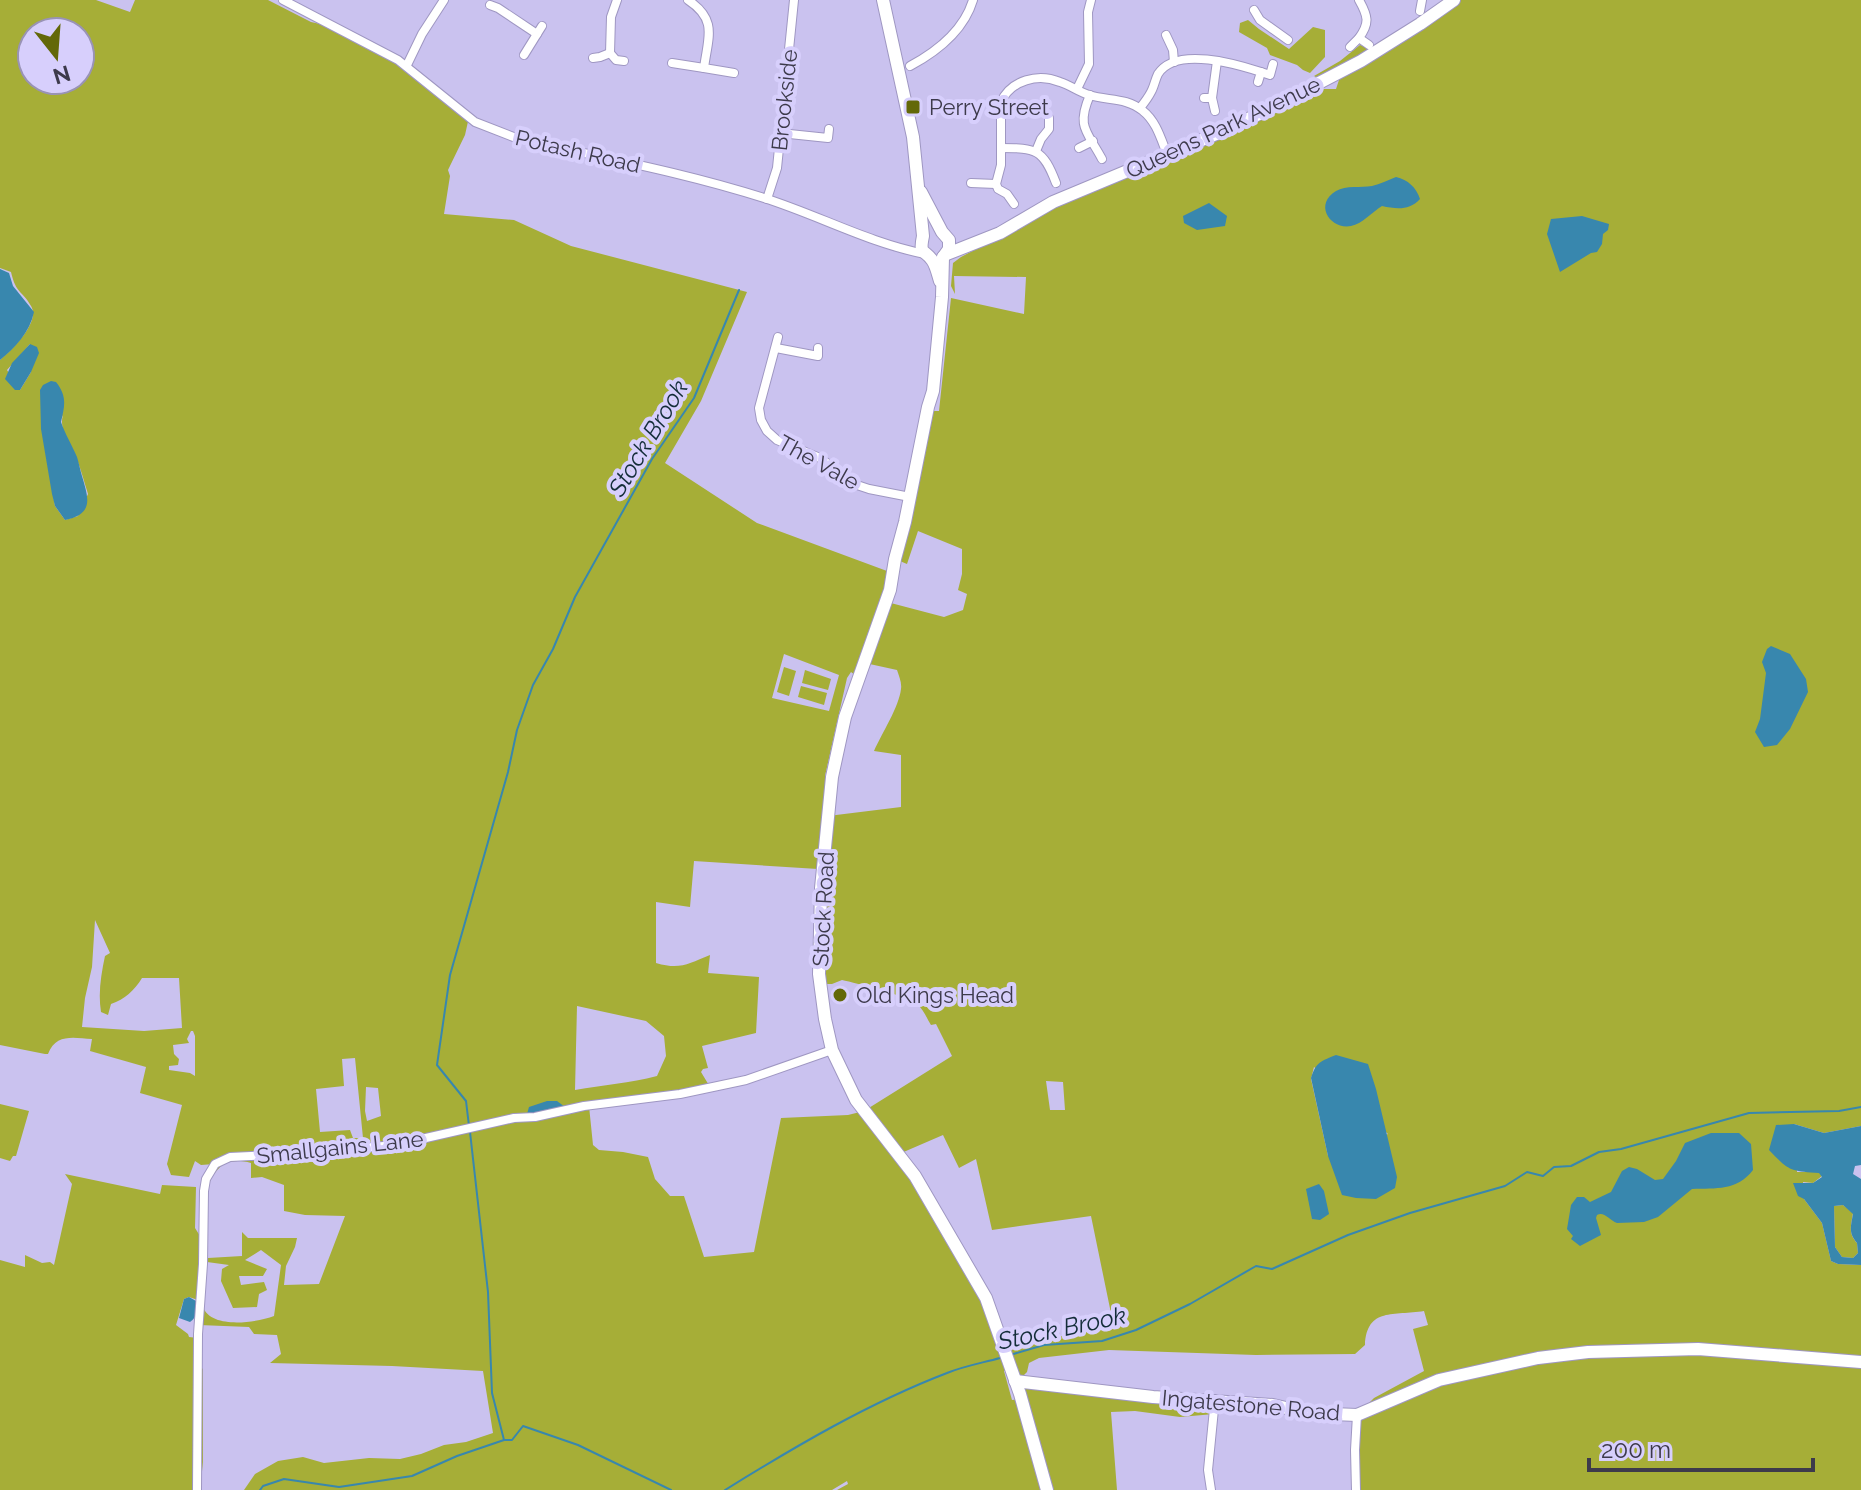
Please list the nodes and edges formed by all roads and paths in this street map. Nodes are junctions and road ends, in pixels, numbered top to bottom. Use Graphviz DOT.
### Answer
graph roads {
  1 [pos="283,0"];
  2 [pos="444,0"];
  3 [pos="617,0"];
  4 [pos="688,0"];
  5 [pos="794,0"];
  6 [pos="883,0"];
  7 [pos="973,0"];
  8 [pos="1091,0"];
  9 [pos="1359,0"];
  10 [pos="1422,0"];
  11 [pos="1454,0"];
  12 [pos="498,4"];
  13 [pos="1254,10"];
  14 [pos="1420,11"];
  15 [pos="1166,35"];
  16 [pos="1359,38"];
  17 [pos="1288,40"];
  18 [pos="1369,45"];
  19 [pos="1350,47"];
  20 [pos="610,53"];
  21 [pos="524,55"];
  22 [pos="593,58"];
  23 [pos="624,61"];
  24 [pos="1217,61"];
  25 [pos="1174,62"];
  26 [pos="672,63"];
  27 [pos="1273,64"];
  28 [pos="407,65"];
  29 [pos="910,66"];
  30 [pos="704,68"];
  31 [pos="734,73"];
  32 [pos="1077,89"];
  33 [pos="1090,95"];
  34 [pos="1140,108"];
  35 [pos="1215,111"];
  36 [pos="1049,118"];
  37 [pos="780,133"];
  38 [pos="828,138"];
  39 [pos="1093,141"];
  40 [pos="1001,148"];
  41 [pos="1079,148"];
  42 [pos="1036,151"];
  43 [pos="1167,154"];
  44 [pos="1102,159"];
  45 [pos="916,183"];
  46 [pos="971,183"];
  47 [pos="1056,183"];
  48 [pos="996,184"];
  49 [pos="767,199"];
  50 [pos="1014,204"];
  51 [pos="944,234"];
  52 [pos="984,239"];
  53 [pos="932,250"];
  54 [pos="778,337"];
  55 [pos="776,348"];
  56 [pos="817,356"];
  57 [pos="910,497"];
  58 [pos="832,1050"];
  59 [pos="1861,1362"];
  60 [pos="1015,1381"];
  61 [pos="1215,1399"];
  62 [pos="1357,1415"];
  63 [pos="197,1490"];
  64 [pos="1047,1490"];
  65 [pos="1211,1490"];
  66 [pos="1356,1490"];
  1 -- 28 [label="street, Potash Road"];
  2 -- 28 [label="street"];
  3 -- 20 [label="street"];
  4 -- 30 [label="street"];
  5 -- 37 [label="street, Brookside"];
  6 -- 45 [label="main road, Stock Road"];
  7 -- 29 [label="street"];
  8 -- 32 [label="street"];
  9 -- 16 [label="street"];
  10 -- 14 [label="street"];
  11 -- 43 [label="main road, Queens Park Avenue"];
  12 -- 21 [label="street"];
  13 -- 17 [label="street"];
  15 -- 25 [label="street"];
  16 -- 18 [label="street"];
  16 -- 19 [label="street"];
  20 -- 22 [label="street"];
  20 -- 23 [label="street"];
  24 -- 25 [label="street"];
  24 -- 27 [label="street"];
  24 -- 35 [label="street"];
  25 -- 34 [label="street"];
  26 -- 30 [label="street"];
  28 -- 49 [label="street, Potash Road"];
  30 -- 31 [label="street"];
  32 -- 33 [label="street"];
  32 -- 40 [label="street"];
  33 -- 34 [label="street"];
  33 -- 39 [label="street"];
  34 -- 43 [label="street"];
  36 -- 42 [label="street"];
  37 -- 38 [label="street"];
  37 -- 49 [label="street, Brookside"];
  39 -- 41 [label="street"];
  39 -- 44 [label="street"];
  40 -- 42 [label="street"];
  40 -- 48 [label="street"];
  42 -- 47 [label="street"];
  43 -- 52 [label="main road, Queens Park Avenue"];
  45 -- 51 [label="main road, Stock Road"];
  45 -- 53 [label="main road, Stock Road"];
  46 -- 48 [label="street"];
  48 -- 50 [label="street"];
  49 -- 53 [label="street, Potash Road"];
  51 -- 52 [label="main road"];
  51 -- 53 [label="main road, Stock Road"];
  51 -- 53 [label="main road"];
  52 -- 53 [label="main road, Queens Park Avenue"];
  53 -- 57 [label="main road, Stock Road"];
  54 -- 55 [label="street, The Vale"];
  55 -- 56 [label="street"];
  55 -- 57 [label="street, The Vale"];
  57 -- 58 [label="main road, Stock Road"];
  58 -- 60 [label="main road, Stock Road"];
  58 -- 63 [label="street, Smallgains Lane"];
  59 -- 62 [label="main road, Ingatestone Road"];
  60 -- 61 [label="main road, Ingatestone Road"];
  60 -- 64 [label="main road, Stock Road"];
  61 -- 62 [label="main road, Ingatestone Road"];
  61 -- 65 [label="street"];
  62 -- 66 [label="street"];
}
